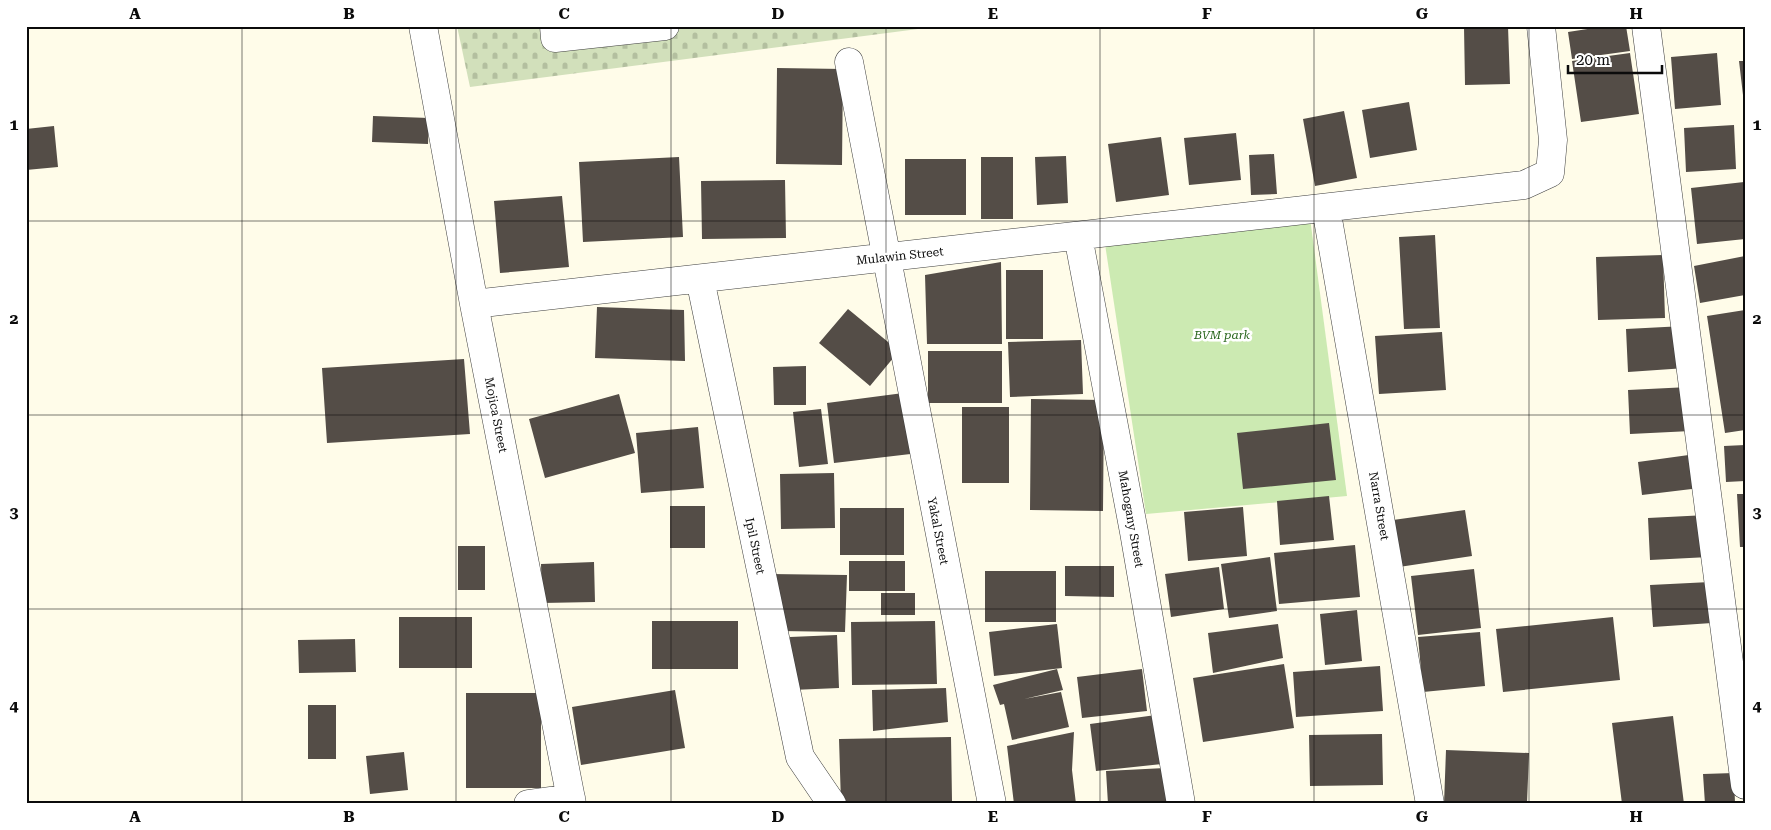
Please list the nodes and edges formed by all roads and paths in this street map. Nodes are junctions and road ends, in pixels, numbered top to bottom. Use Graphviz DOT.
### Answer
graph roads {
  1 [pos="423,26"];
  2 [pos="554,26"];
  3 [pos="665,26"];
  4 [pos="1541,26"];
  5 [pos="1646,26"];
  6 [pos="849,62"];
  7 [pos="1326,208"];
  8 [pos="1078,236"];
  9 [pos="885,257"];
  10 [pos="700,278"];
  11 [pos="474,304"];
  12 [pos="1745,785"];
  13 [pos="571,801"];
  14 [pos="528,804"];
  15 [pos="832,804"];
  16 [pos="992,804"];
  17 [pos="1181,804"];
  18 [pos="1430,804"];
  1 -- 11 [label="street, Mojica Street"];
  2 -- 3 [label="street"];
  4 -- 7 [label="street, Mulawin Street"];
  5 -- 12 [label="street"];
  6 -- 9 [label="street, Yakal Street"];
  7 -- 8 [label="street, Mulawin Street"];
  7 -- 18 [label="street, Narra Street"];
  8 -- 9 [label="street, Mulawin Street"];
  8 -- 17 [label="street, Mahogany Street"];
  9 -- 10 [label="street, Mulawin Street"];
  9 -- 16 [label="street, Yakal Street"];
  10 -- 11 [label="street, Mulawin Street"];
  10 -- 15 [label="street, Ipil Street"];
  11 -- 13 [label="street, Mojica Street"];
  13 -- 14 [label="street"];
}
